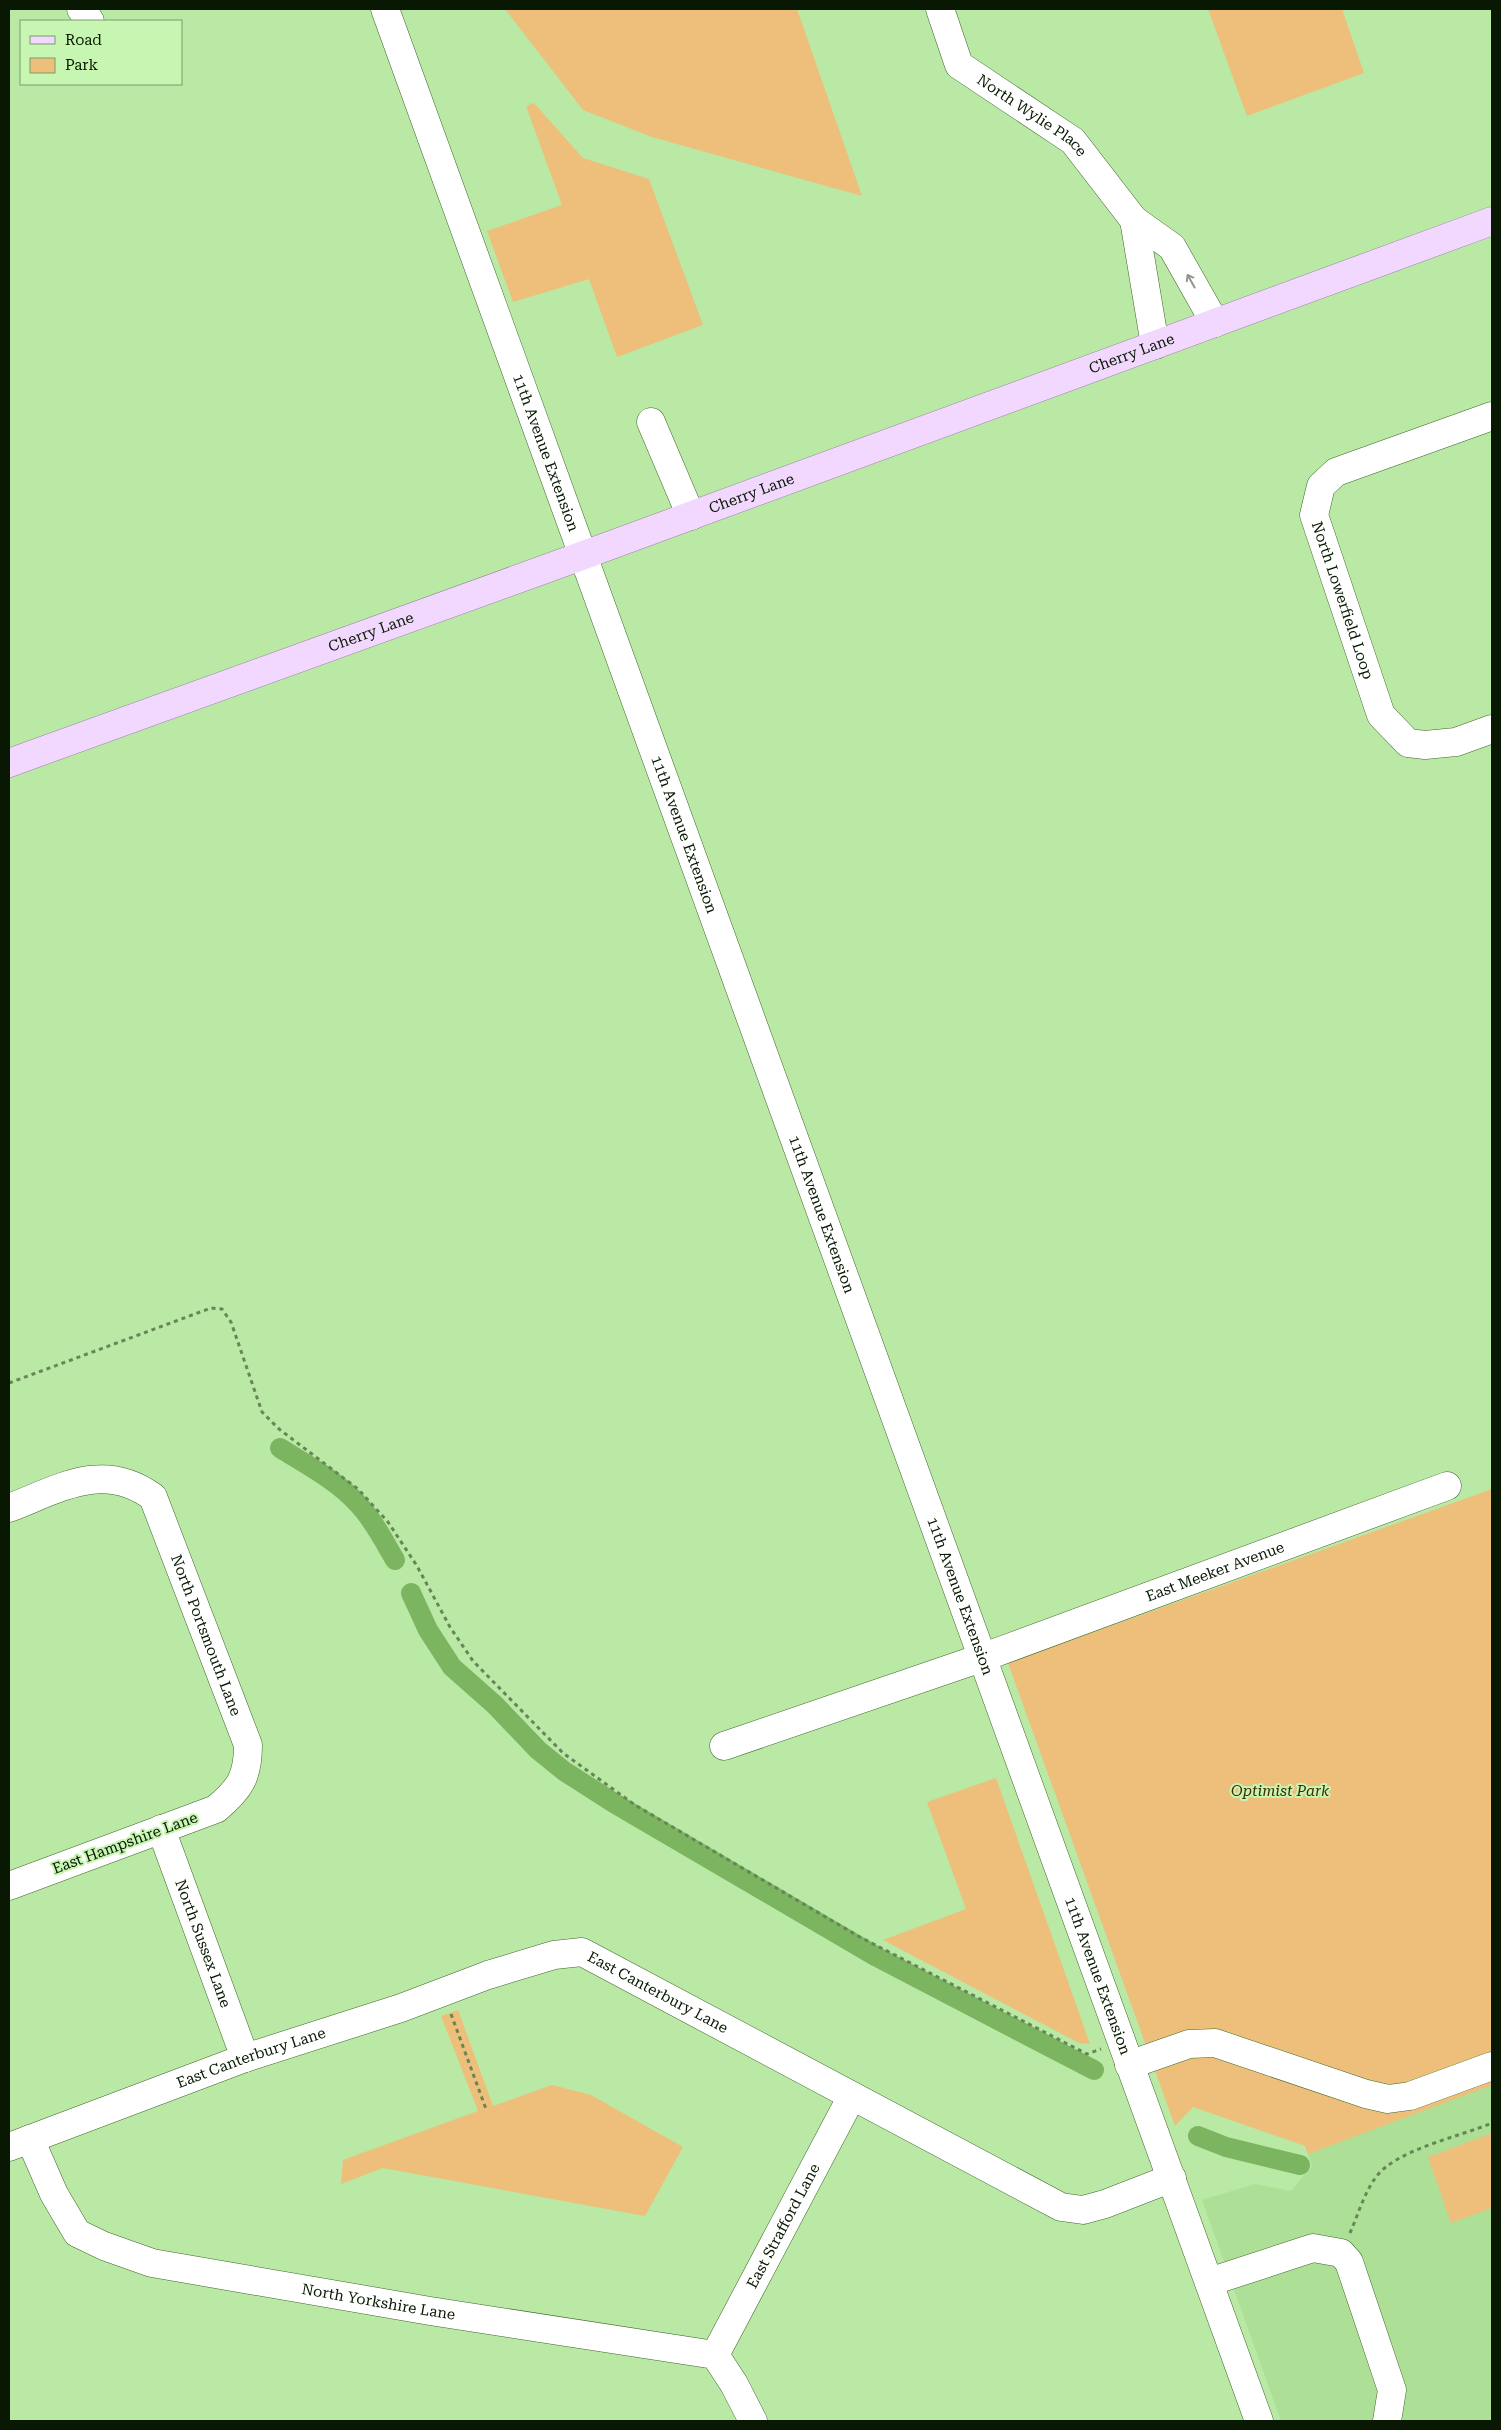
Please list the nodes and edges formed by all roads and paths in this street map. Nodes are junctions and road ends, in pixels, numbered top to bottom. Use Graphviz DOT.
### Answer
graph roads {
  1 [pos="81,9"];
  2 [pos="384,9"];
  3 [pos="940,9"];
  4 [pos="89,20"];
  5 [pos="1134,220"];
  6 [pos="1492,221"];
  7 [pos="1215,323"];
  8 [pos="1155,345"];
  9 [pos="1492,416"];
  10 [pos="651,422"];
  11 [pos="691,516"];
  12 [pos="584,555"];
  13 [pos="1492,729"];
  14 [pos="9,762"];
  15 [pos="9,1383"];
  16 [pos="1447,1486"];
  17 [pos="9,1508"];
  18 [pos="984,1657"];
  19 [pos="724,1746"];
  20 [pos="236,1792"];
  21 [pos="161,1829"];
  22 [pos="9,1886"];
  23 [pos="443,1992"];
  24 [pos="1125,2053"];
  25 [pos="245,2058"];
  26 [pos="1492,2066"];
  27 [pos="852,2096"];
  28 [pos="486,2109"];
  29 [pos="1492,2123"];
  30 [pos="19,2143"];
  31 [pos="1172,2178"];
  32 [pos="1342,2253"];
  33 [pos="1209,2282"];
  34 [pos="715,2355"];
  35 [pos="753,2421"];
  36 [pos="1260,2421"];
  37 [pos="1387,2421"];
  1 -- 4 [label="street"];
  2 -- 12 [label="street, 11th Avenue Extension"];
  3 -- 5 [label="street, North Wylie Place"];
  7 -- 5 [label="street, North Wylie Place, one-way"];
  5 -- 8 [label="street, North Wylie Place"];
  6 -- 7 [label="main road, Cherry Lane"];
  7 -- 8 [label="main road, Cherry Lane"];
  8 -- 11 [label="main road, Cherry Lane"];
  9 -- 13 [label="street, North Lowerfield Loop"];
  10 -- 11 [label="street"];
  11 -- 12 [label="main road, Cherry Lane"];
  12 -- 14 [label="main road, Cherry Lane"];
  12 -- 18 [label="street, 11th Avenue Extension"];
  15 -- 24 [label="path"];
  16 -- 18 [label="street, East Meeker Avenue"];
  17 -- 20 [label="street, North Portsmouth Lane"];
  18 -- 19 [label="street, East Meeker Avenue"];
  18 -- 24 [label="street, 11th Avenue Extension"];
  20 -- 21 [label="street, East Hampshire Lane"];
  21 -- 22 [label="street, East Hampshire Lane"];
  21 -- 25 [label="street, North Sussex Lane"];
  23 -- 25 [label="street, East Canterbury Lane"];
  23 -- 27 [label="street, East Canterbury Lane"];
  23 -- 28 [label="path"];
  24 -- 26 [label="street"];
  24 -- 31 [label="street, 11th Avenue Extension"];
  25 -- 30 [label="street, East Canterbury Lane"];
  27 -- 31 [label="street, East Canterbury Lane"];
  27 -- 34 [label="street, East Strafford Lane"];
  29 -- 32 [label="path"];
  30 -- 34 [label="street, North Yorkshire Lane"];
  31 -- 33 [label="street, 11th Avenue Extension"];
  32 -- 33 [label="street"];
  32 -- 37 [label="street"];
  33 -- 36 [label="street, 11th Avenue Extension"];
  34 -- 35 [label="street"];
}
